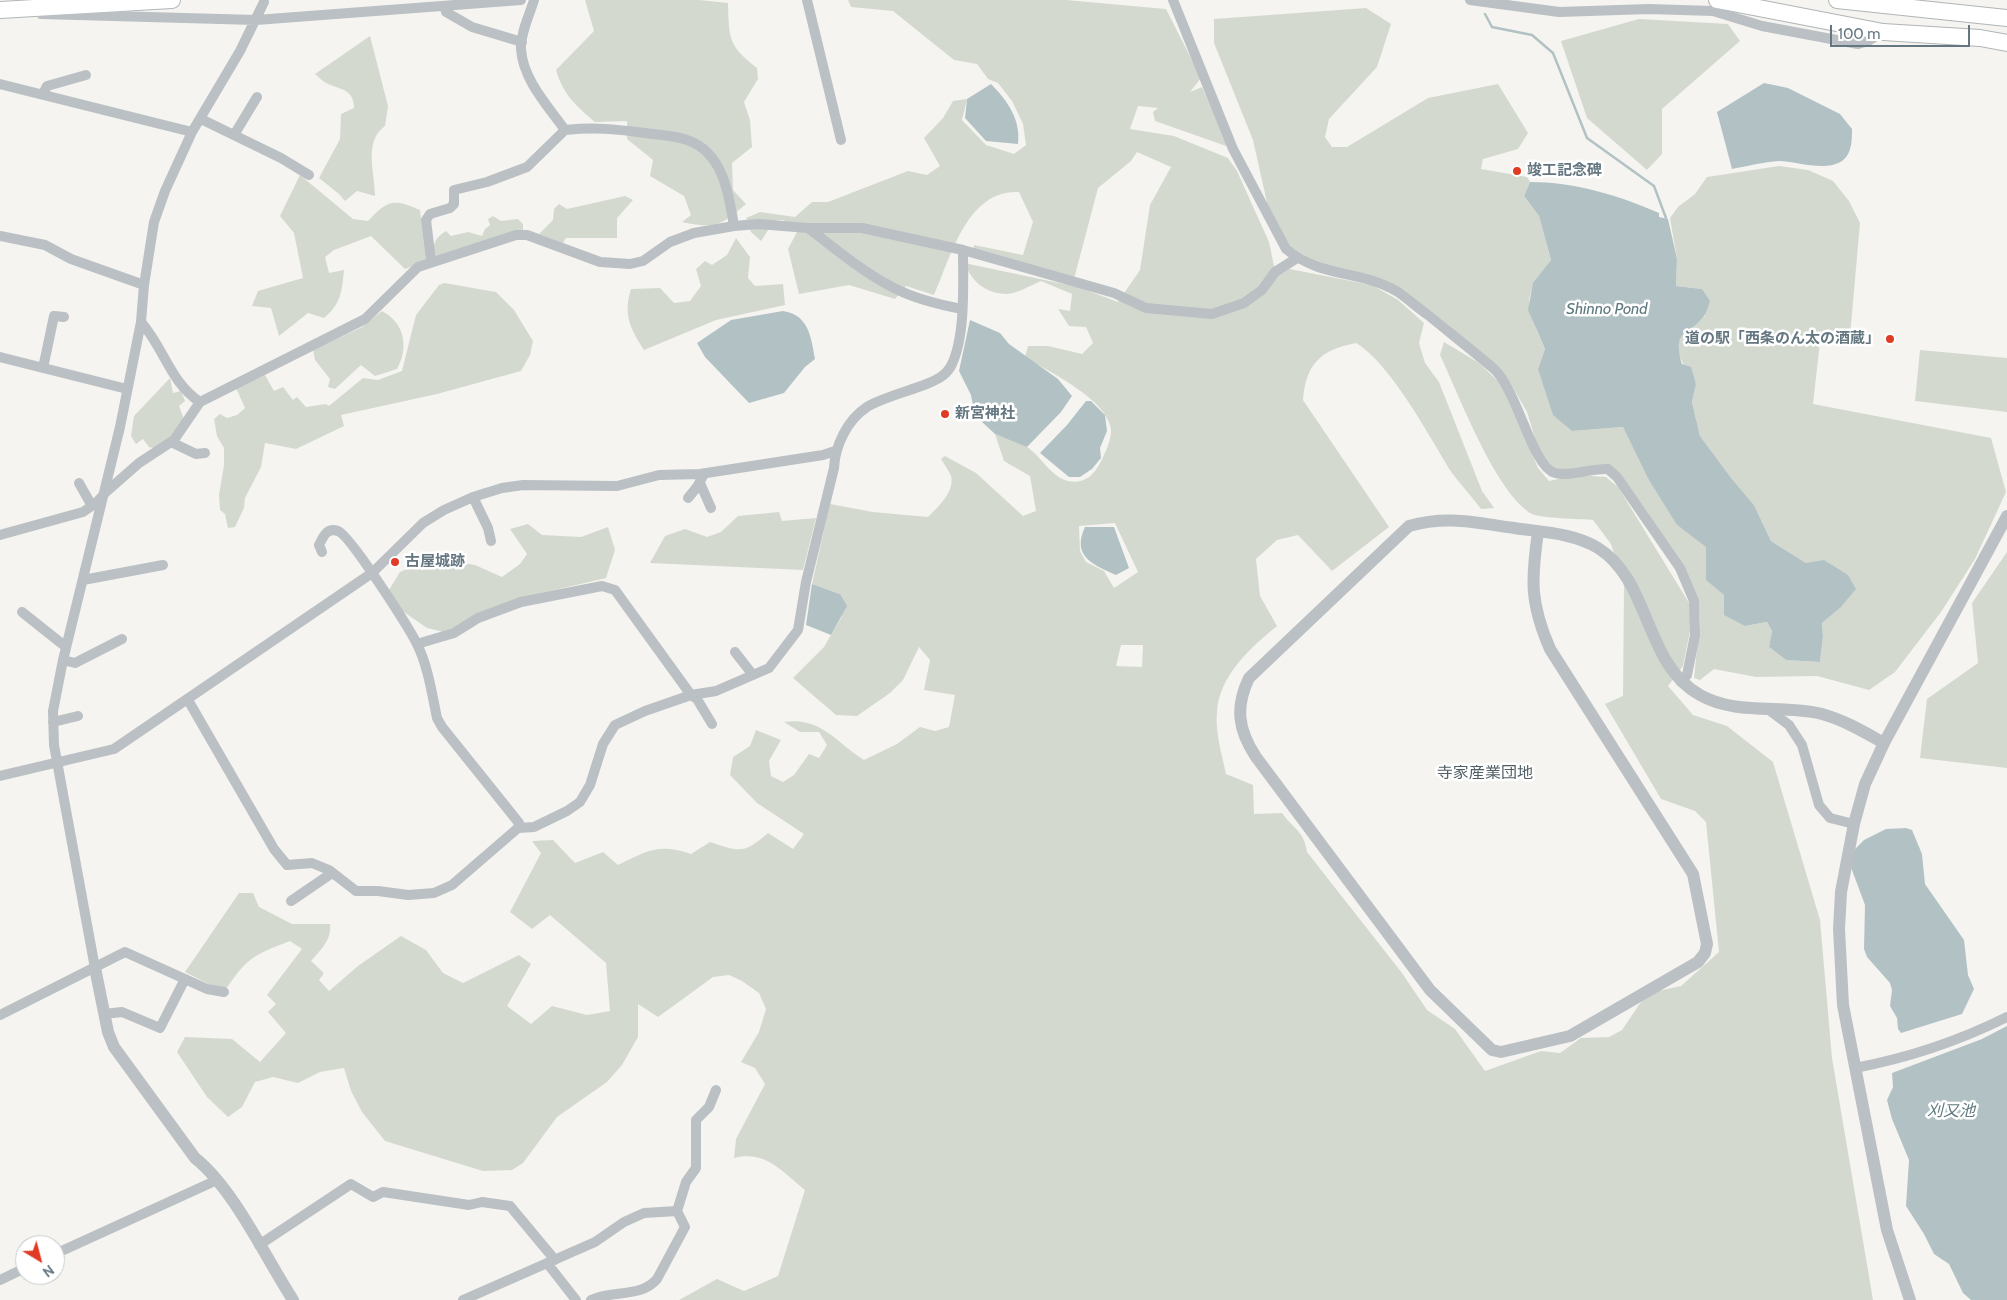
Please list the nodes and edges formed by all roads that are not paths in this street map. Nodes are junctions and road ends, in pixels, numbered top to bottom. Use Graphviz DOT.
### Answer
graph roads {
  1 [pos="172,0"];
  2 [pos="521,0"];
  3 [pos="534,0"];
  4 [pos="807,0"];
  5 [pos="1172,0"];
  6 [pos="1470,0"];
  7 [pos="1717,0"];
  8 [pos="1837,0"];
  9 [pos="264,2"];
  10 [pos="444,7"];
  11 [pos="0,10"];
  12 [pos="2007,18"];
  13 [pos="256,20"];
  14 [pos="1882,32"];
  15 [pos="522,42"];
  16 [pos="2007,43"];
  17 [pos="86,75"];
  18 [pos="0,84"];
  19 [pos="43,94"];
  20 [pos="258,97"];
  21 [pos="201,119"];
  22 [pos="565,130"];
  23 [pos="192,132"];
  24 [pos="234,135"];
  25 [pos="841,140"];
  26 [pos="309,176"];
  27 [pos="734,226"];
  28 [pos="808,228"];
  29 [pos="0,236"];
  30 [pos="963,250"];
  31 [pos="1297,258"];
  32 [pos="431,261"];
  33 [pos="144,285"];
  34 [pos="962,309"];
  35 [pos="64,317"];
  36 [pos="141,322"];
  37 [pos="0,357"];
  38 [pos="43,368"];
  39 [pos="127,389"];
  40 [pos="200,402"];
  41 [pos="171,442"];
  42 [pos="835,451"];
  43 [pos="205,453"];
  44 [pos="702,478"];
  45 [pos="79,483"];
  46 [pos="106,492"];
  47 [pos="473,497"];
  48 [pos="688,498"];
  49 [pos="92,506"];
  50 [pos="711,508"];
  51 [pos="2007,516"];
  52 [pos="1538,532"];
  53 [pos="0,535"];
  54 [pos="491,541"];
  55 [pos="322,552"];
  56 [pos="163,565"];
  57 [pos="372,573"];
  58 [pos="83,580"];
  59 [pos="22,612"];
  60 [pos="122,639"];
  61 [pos="417,644"];
  62 [pos="66,647"];
  63 [pos="735,652"];
  64 [pos="63,660"];
  65 [pos="753,675"];
  66 [pos="1681,682"];
  67 [pos="691,695"];
  68 [pos="188,700"];
  69 [pos="1768,709"];
  70 [pos="78,716"];
  71 [pos="53,722"];
  72 [pos="712,724"];
  73 [pos="1884,743"];
  74 [pos="58,760"];
  75 [pos="0,776"];
  76 [pos="1854,824"];
  77 [pos="518,828"];
  78 [pos="332,872"];
  79 [pos="292,901"];
  80 [pos="95,968"];
  81 [pos="185,979"];
  82 [pos="224,992"];
  83 [pos="104,1014"];
  84 [pos="0,1015"];
  85 [pos="2007,1017"];
  86 [pos="1855,1068"];
  87 [pos="716,1090"];
  88 [pos="218,1180"];
  89 [pos="677,1211"];
  90 [pos="259,1245"];
  91 [pos="65,1249"];
  92 [pos="551,1262"];
  93 [pos="15,1273"];
  94 [pos="0,1280"];
  95 [pos="293,1300"];
  96 [pos="463,1300"];
  97 [pos="576,1300"];
  98 [pos="591,1300"];
  99 [pos="1910,1300"];
  1 -- 11 [label="highway"];
  2 -- 10 [label="street"];
  3 -- 15 [label="street"];
  4 -- 25 [label="street"];
  5 -- 31 [label="street"];
  6 -- 14 [label="street"];
  7 -- 14 [label="highway"];
  8 -- 12 [label="highway"];
  9 -- 13 [label="street"];
  10 -- 13 [label="street"];
  10 -- 15 [label="street"];
  11 -- 13 [label="street"];
  13 -- 21 [label="street"];
  14 -- 16 [label="highway"];
  15 -- 22 [label="street"];
  17 -- 19 [label="street"];
  18 -- 19 [label="street"];
  19 -- 23 [label="street"];
  20 -- 24 [label="street"];
  21 -- 23 [label="street"];
  21 -- 24 [label="street"];
  22 -- 27 [label="street"];
  22 -- 32 [label="street"];
  23 -- 33 [label="street"];
  24 -- 26 [label="street"];
  27 -- 28 [label="street"];
  27 -- 32 [label="street"];
  28 -- 30 [label="street"];
  28 -- 34 [label="street"];
  29 -- 33 [label="street"];
  30 -- 31 [label="street"];
  30 -- 34 [label="street"];
  31 -- 66 [label="street"];
  32 -- 40 [label="street"];
  33 -- 36 [label="street"];
  34 -- 42 [label="street"];
  35 -- 38 [label="street"];
  36 -- 39 [label="street"];
  36 -- 40 [label="street"];
  37 -- 38 [label="street"];
  38 -- 39 [label="street"];
  39 -- 46 [label="street"];
  40 -- 41 [label="street"];
  41 -- 43 [label="street"];
  41 -- 46 [label="street"];
  42 -- 44 [label="street"];
  42 -- 65 [label="street"];
  44 -- 47 [label="street"];
  44 -- 48 [label="street"];
  44 -- 50 [label="street"];
  45 -- 49 [label="street"];
  46 -- 49 [label="street"];
  46 -- 58 [label="street"];
  47 -- 54 [label="street"];
  47 -- 57 [label="street"];
  49 -- 53 [label="street"];
  51 -- 73 [label="street"];
  52 -- 52 [label="street"];
  52 -- 66 [label="street"];
  55 -- 57 [label="street"];
  56 -- 58 [label="street"];
  57 -- 61 [label="street"];
  57 -- 68 [label="street"];
  58 -- 62 [label="street"];
  59 -- 62 [label="street"];
  60 -- 64 [label="street"];
  61 -- 67 [label="street"];
  61 -- 77 [label="street"];
  62 -- 64 [label="street"];
  63 -- 65 [label="street"];
  64 -- 71 [label="street"];
  65 -- 67 [label="street"];
  66 -- 69 [label="street"];
  67 -- 72 [label="street"];
  67 -- 77 [label="street"];
  68 -- 74 [label="street"];
  68 -- 78 [label="street"];
  69 -- 73 [label="street"];
  69 -- 76 [label="street"];
  70 -- 71 [label="street"];
  71 -- 74 [label="street"];
  73 -- 76 [label="street"];
  74 -- 75 [label="street"];
  74 -- 80 [label="street"];
  76 -- 86 [label="street"];
  77 -- 78 [label="street"];
  78 -- 79 [label="street"];
  80 -- 81 [label="street"];
  80 -- 83 [label="street"];
  80 -- 84 [label="street"];
  81 -- 82 [label="street"];
  81 -- 83 [label="street"];
  83 -- 88 [label="street"];
  85 -- 86 [label="street"];
  86 -- 99 [label="street"];
  87 -- 89 [label="street"];
  88 -- 90 [label="street"];
  88 -- 91 [label="street"];
  89 -- 92 [label="street"];
  89 -- 98 [label="street"];
  90 -- 92 [label="street"];
  90 -- 95 [label="street"];
  92 -- 96 [label="street"];
  92 -- 97 [label="street"];
  93 -- 94 [label="street"];
}
